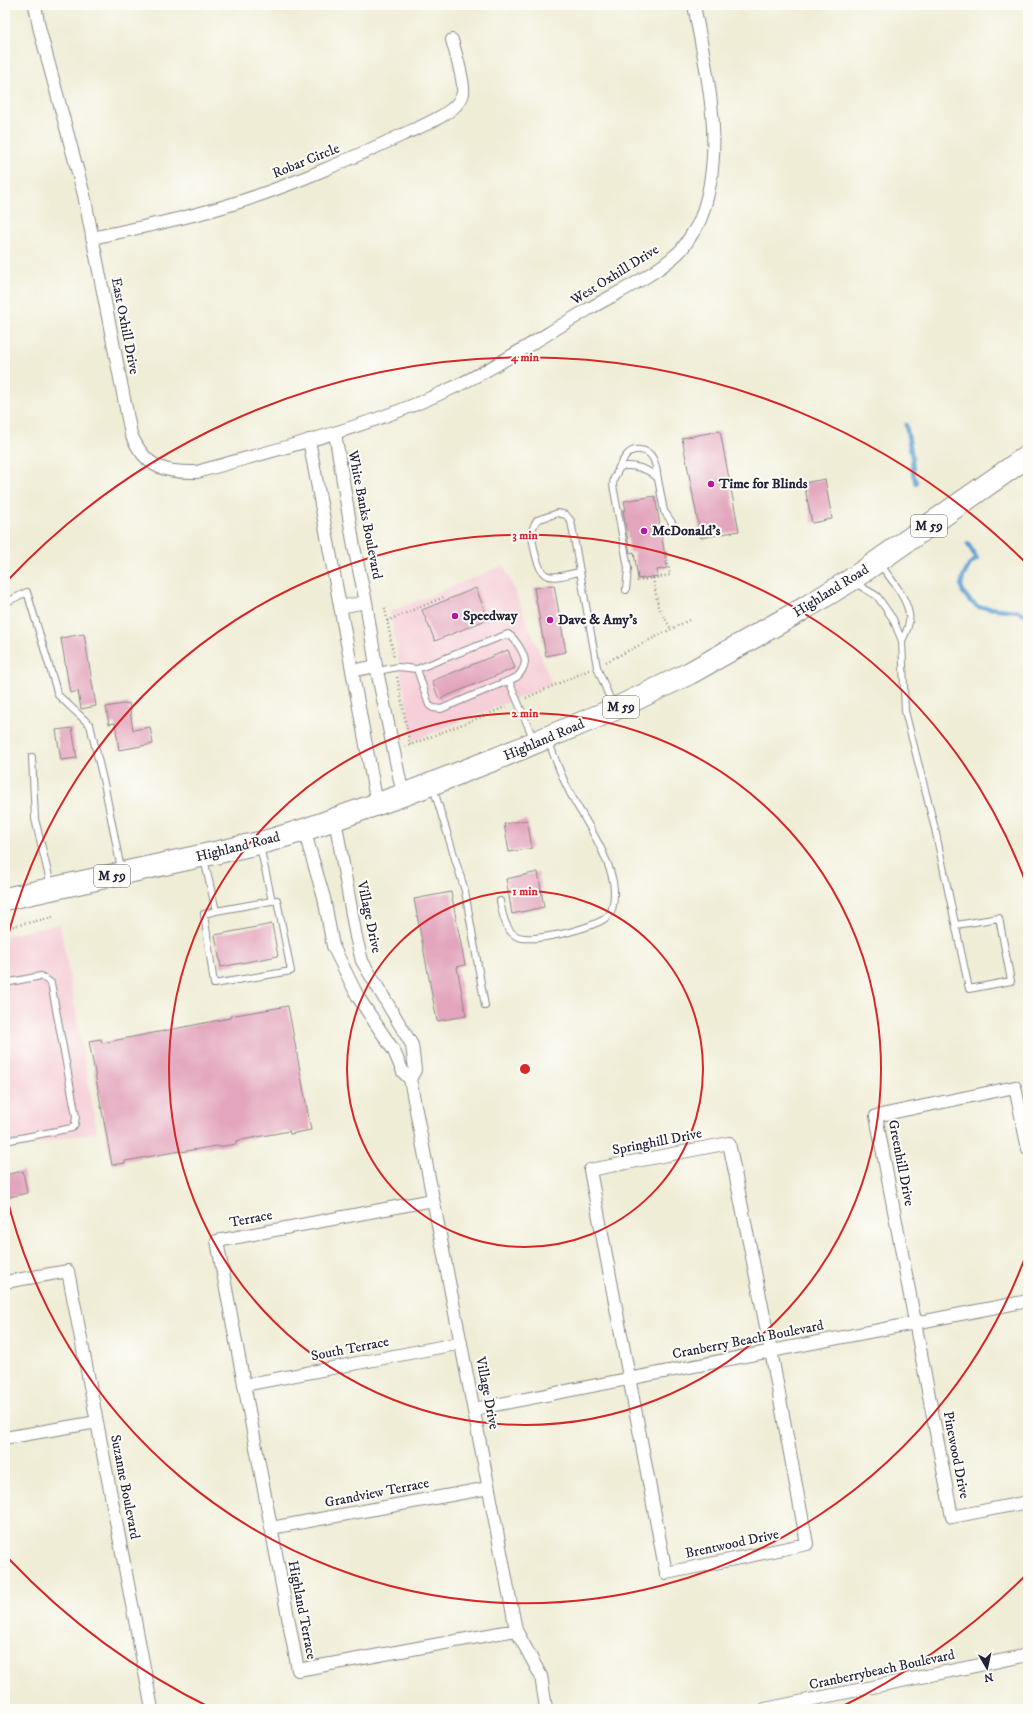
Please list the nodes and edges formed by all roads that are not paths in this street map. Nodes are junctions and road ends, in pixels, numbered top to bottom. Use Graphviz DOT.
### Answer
graph roads {
  1 [pos="35,5"];
  2 [pos="694,5"];
  3 [pos="452,40"];
  4 [pos="92,238"];
  5 [pos="335,433"];
  6 [pos="310,440"];
  7 [pos="1028,456"];
  8 [pos="616,472"];
  9 [pos="658,479"];
  10 [pos="673,524"];
  11 [pos="878,561"];
  12 [pos="580,572"];
  13 [pos="851,580"];
  14 [pos="626,590"];
  15 [pos="366,602"];
  16 [pos="5,603"];
  17 [pos="340,607"];
  18 [pos="902,641"];
  19 [pos="377,669"];
  20 [pos="417,669"];
  21 [pos="352,672"];
  22 [pos="509,681"];
  23 [pos="615,710"];
  24 [pos="541,741"];
  25 [pos="32,757"];
  26 [pos="432,784"];
  27 [pos="403,795"];
  28 [pos="377,804"];
  29 [pos="335,820"];
  30 [pos="304,830"];
  31 [pos="260,843"];
  32 [pos="203,856"];
  33 [pos="122,874"];
  34 [pos="52,888"];
  35 [pos="5,899"];
  36 [pos="272,901"];
  37 [pos="500,901"];
  38 [pos="216,910"];
  39 [pos="956,925"];
  40 [pos="5,983"];
  41 [pos="485,1006"];
  42 [pos="410,1079"];
  43 [pos="5,1141"];
  44 [pos="1028,1148"];
  45 [pos="433,1200"];
  46 [pos="5,1282"];
  47 [pos="1028,1301"];
  48 [pos="916,1322"];
  49 [pos="462,1343"];
  50 [pos="771,1350"];
  51 [pos="628,1378"];
  52 [pos="244,1385"];
  53 [pos="474,1409"];
  54 [pos="97,1422"];
  55 [pos="5,1438"];
  56 [pos="489,1488"];
  57 [pos="1028,1502"];
  58 [pos="271,1528"];
  59 [pos="516,1630"];
  60 [pos="1028,1655"];
  61 [pos="152,1709"];
  62 [pos="547,1709"];
  63 [pos="765,1709"];
  1 -- 4 [label="street, East Oxhill Drive"];
  2 -- 5 [label="street, West Oxhill Drive"];
  3 -- 4 [label="street, Robar Circle"];
  4 -- 6 [label="street, East Oxhill Drive"];
  5 -- 6 [label="street, East Oxhill Drive"];
  5 -- 15 [label="street, White Banks Boulevard"];
  6 -- 17 [label="street"];
  7 -- 11 [label="highway, Highland Road / M 59"];
  8 -- 9 [label="lane"];
  8 -- 9 [label="lane"];
  8 -- 14 [label="lane"];
  9 -- 10 [label="lane"];
  11 -- 13 [label="highway, Highland Road / M 59"];
  11 -- 18 [label="lane"];
  12 -- 12 [label="lane"];
  12 -- 23 [label="lane"];
  13 -- 18 [label="lane"];
  13 -- 23 [label="highway, Highland Road / M 59"];
  15 -- 17 [label="street"];
  15 -- 19 [label="street, White Banks Boulevard"];
  16 -- 33 [label="lane"];
  17 -- 21 [label="street"];
  18 -- 39 [label="lane"];
  19 -- 20 [label="lane"];
  19 -- 21 [label="street"];
  19 -- 27 [label="street, White Banks Boulevard"];
  20 -- 22 [label="lane"];
  20 -- 22 [label="lane"];
  21 -- 28 [label="street"];
  22 -- 24 [label="lane"];
  23 -- 24 [label="highway, Highland Road / M 59"];
  24 -- 26 [label="highway, Highland Road / M 59"];
  24 -- 37 [label="lane"];
  25 -- 34 [label="lane"];
  26 -- 27 [label="highway, Highland Road / M 59"];
  26 -- 41 [label="lane"];
  27 -- 28 [label="highway, Highland Road / M 59"];
  28 -- 29 [label="highway, Highland Road / M 59"];
  29 -- 30 [label="highway, Highland Road / M 59"];
  29 -- 42 [label="street, Village Drive"];
  30 -- 31 [label="highway, Highland Road / M 59"];
  30 -- 42 [label="street, Village Drive"];
  31 -- 32 [label="highway, Highland Road / M 59"];
  31 -- 36 [label="lane"];
  32 -- 33 [label="highway, Highland Road / M 59"];
  32 -- 38 [label="lane"];
  33 -- 34 [label="highway, Highland Road / M 59"];
  34 -- 35 [label="highway, Highland Road / M 59"];
  36 -- 38 [label="lane"];
  36 -- 38 [label="lane"];
  39 -- 39 [label="lane"];
  40 -- 43 [label="lane"];
  42 -- 45 [label="street, Village Drive"];
  44 -- 48 [label="street, Greenhill Drive"];
  45 -- 49 [label="street, Village Drive"];
  45 -- 52 [label="street, Terrace"];
  46 -- 54 [label="street, Suzanne Boulevard"];
  47 -- 48 [label="street, Cranberry Beach Boulevard"];
  48 -- 50 [label="street, Cranberry Beach Boulevard"];
  48 -- 57 [label="street, Pinewood Drive"];
  49 -- 52 [label="street, South Terrace"];
  49 -- 53 [label="street, Village Drive"];
  50 -- 51 [label="street, Cranberry Beach Boulevard"];
  50 -- 51 [label="street, Brentwood Drive"];
  50 -- 51 [label="street, Springhill Drive"];
  51 -- 53 [label="street, Cranberry Beach Boulevard"];
  52 -- 58 [label="street, Highland Terrace"];
  53 -- 56 [label="street, Village Drive"];
  54 -- 55 [label="street"];
  54 -- 61 [label="street, Suzanne Boulevard"];
  56 -- 58 [label="street, Grandview Terrace"];
  56 -- 59 [label="street, Village Drive"];
  58 -- 59 [label="street, Highland Terrace"];
  59 -- 62 [label="street, Village Drive"];
  60 -- 63 [label="street, Cranberrybeach Boulevard"];
}
